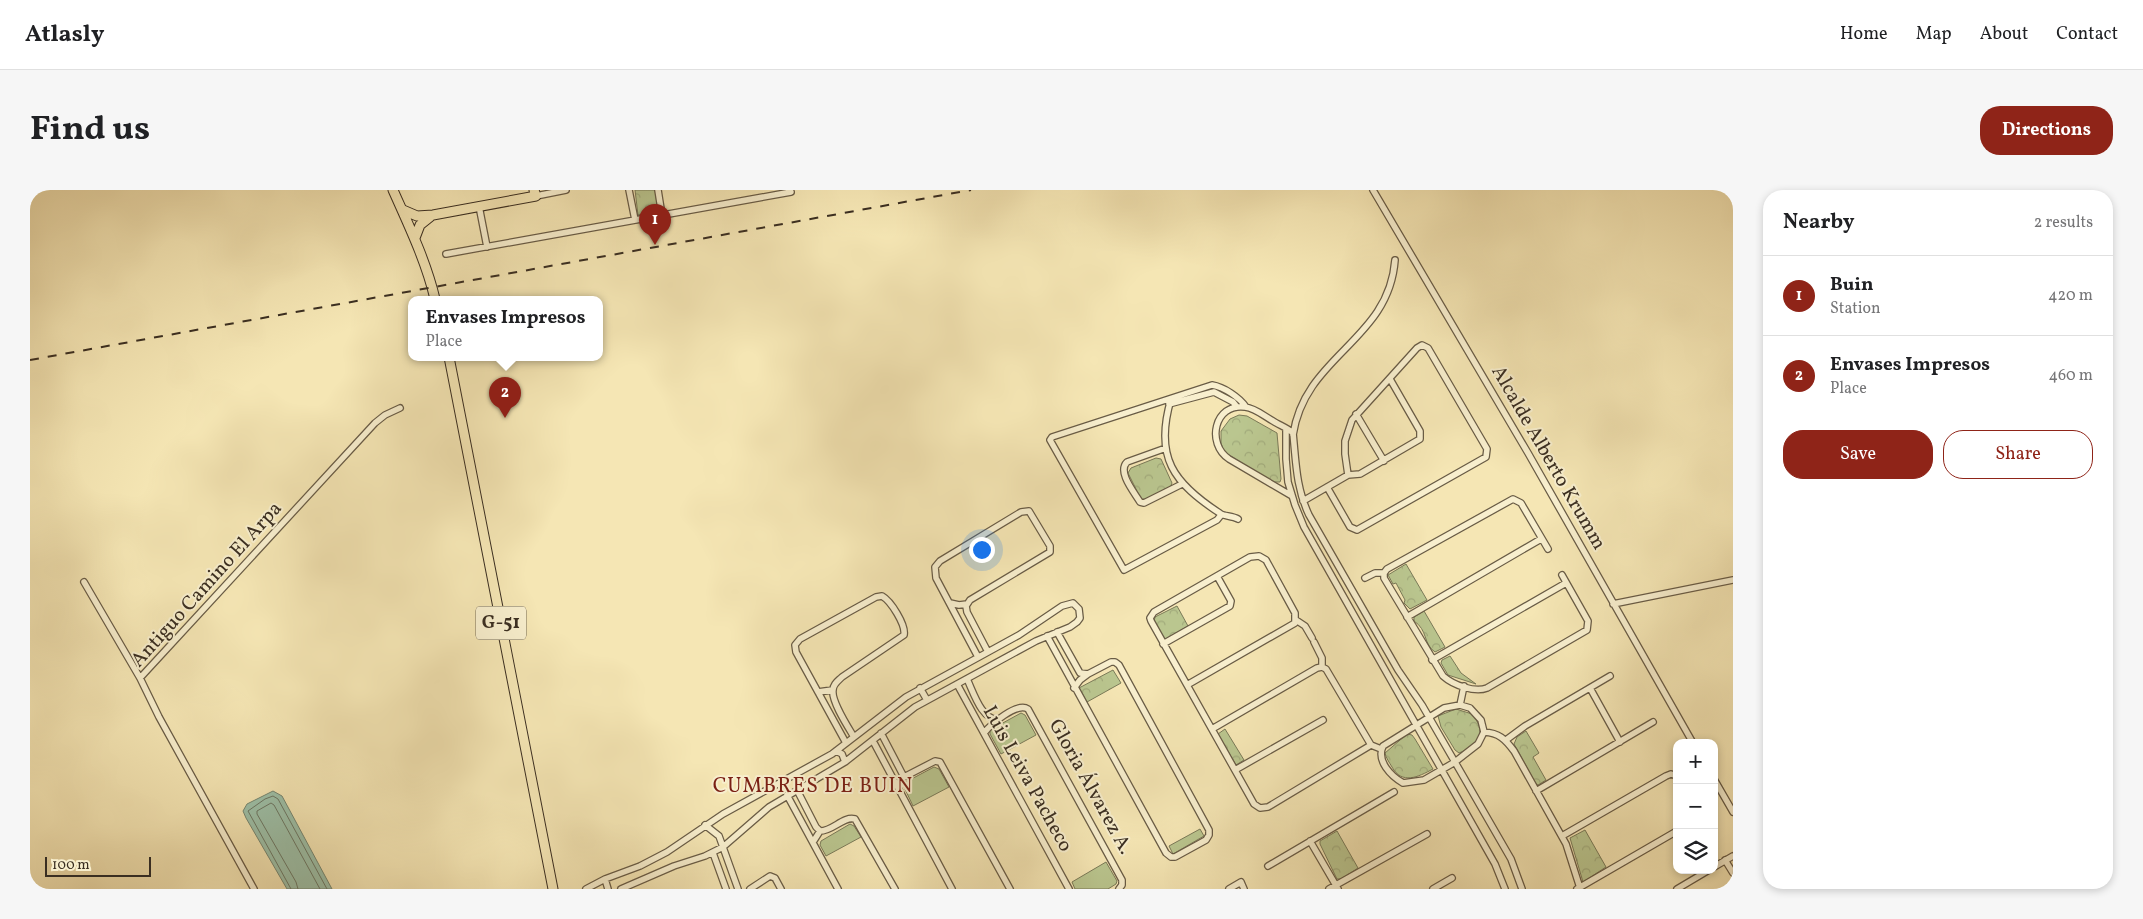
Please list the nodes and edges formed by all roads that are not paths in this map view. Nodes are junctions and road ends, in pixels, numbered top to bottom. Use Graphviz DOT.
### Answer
graph roads {
  1 [pos="393,190"];
  2 [pos="566,190"];
  3 [pos="629,190"];
  4 [pos="658,190"];
  5 [pos="1373,190"];
  6 [pos="791,191"];
  7 [pos="535,193"];
  8 [pos="480,206"];
  9 [pos="402,210"];
  10 [pos="433,215"];
  11 [pos="662,216"];
  12 [pos="635,220"];
  13 [pos="415,238"];
  14 [pos="487,247"];
  15 [pos="446,254"];
  16 [pos="1395,260"];
  17 [pos="434,296"];
  18 [pos="449,361"];
  19 [pos="1390,379"];
  20 [pos="1170,402"];
  21 [pos="1237,407"];
  22 [pos="1246,407"];
  23 [pos="400,408"];
  24 [pos="1356,414"];
  25 [pos="1286,429"];
  26 [pos="1293,435"];
  27 [pos="1166,448"];
  28 [pos="1384,461"];
  29 [pos="1348,475"];
  30 [pos="1182,484"];
  31 [pos="1327,487"];
  32 [pos="1292,496"];
  33 [pos="1303,500"];
  34 [pos="1221,515"];
  35 [pos="1238,519"];
  36 [pos="1319,533"];
  37 [pos="1311,538"];
  38 [pos="1541,539"];
  39 [pos="1548,549"];
  40 [pos="1384,573"];
  41 [pos="1562,575"];
  42 [pos="1217,576"];
  43 [pos="1365,578"];
  44 [pos="1733,580"];
  45 [pos="84,582"];
  46 [pos="1566,583"];
  47 [pos="950,603"];
  48 [pos="967,604"];
  49 [pos="1613,604"];
  50 [pos="966,611"];
  51 [pos="956,614"];
  52 [pos="1407,616"];
  53 [pos="1296,620"];
  54 [pos="1057,632"];
  55 [pos="1019,635"];
  56 [pos="1047,636"];
  57 [pos="1163,644"];
  58 [pos="1026,647"];
  59 [pos="988,652"];
  60 [pos="978,657"];
  61 [pos="1432,660"];
  62 [pos="1322,667"];
  63 [pos="1090,673"];
  64 [pos="1610,676"];
  65 [pos="140,678"];
  66 [pos="967,679"];
  67 [pos="957,684"];
  68 [pos="1187,685"];
  69 [pos="1464,686"];
  70 [pos="920,688"];
  71 [pos="1074,688"];
  72 [pos="1590,688"];
  73 [pos="832,690"];
  74 [pos="818,692"];
  75 [pos="927,700"];
  76 [pos="1460,705"];
  77 [pos="1429,717"];
  78 [pos="999,719"];
  79 [pos="1323,720"];
  80 [pos="1653,722"];
  81 [pos="1415,725"];
  82 [pos="1212,729"];
  83 [pos="984,732"];
  84 [pos="1484,732"];
  85 [pos="881,733"];
  86 [pos="854,738"];
  87 [pos="1691,739"];
  88 [pos="1506,740"];
  89 [pos="873,741"];
  90 [pos="1620,742"];
  91 [pos="846,744"];
  92 [pos="1371,745"];
  93 [pos="1381,749"];
  94 [pos="836,751"];
  95 [pos="845,762"];
  96 [pos="1455,762"];
  97 [pos="1235,770"];
  98 [pos="1441,770"];
  99 [pos="1673,776"];
  100 [pos="904,777"];
  101 [pos="1717,784"];
  102 [pos="896,786"];
  103 [pos="797,790"];
  104 [pos="1536,790"];
  105 [pos="1394,792"];
  106 [pos="787,795"];
  107 [pos="1733,812"];
  108 [pos="706,825"];
  109 [pos="820,831"];
  110 [pos="1673,833"];
  111 [pos="1427,834"];
  112 [pos="1562,836"];
  113 [pos="1310,841"];
  114 [pos="813,842"];
  115 [pos="723,847"];
  116 [pos="713,853"];
  117 [pos="1733,856"];
  118 [pos="1726,860"];
  119 [pos="1718,865"];
  120 [pos="1268,866"];
  121 [pos="1733,873"];
  122 [pos="1704,874"];
  123 [pos="1452,878"];
  124 [pos="605,879"];
  125 [pos="1120,887"];
  126 [pos="1337,887"];
  127 [pos="1687,887"];
  128 [pos="1579,888"];
  129 [pos="254,889"];
  130 [pos="553,889"];
  131 [pos="586,889"];
  132 [pos="608,889"];
  133 [pos="621,889"];
  134 [pos="726,889"];
  135 [pos="738,889"];
  136 [pos="750,889"];
  137 [pos="782,889"];
  138 [pos="838,889"];
  139 [pos="895,889"];
  140 [pos="952,889"];
  141 [pos="1010,889"];
  142 [pos="1069,889"];
  143 [pos="1229,889"];
  144 [pos="1244,889"];
  145 [pos="1329,889"];
  146 [pos="1433,889"];
  147 [pos="1505,889"];
  148 [pos="1522,889"];
  149 [pos="1677,889"];
  1 -- 9 [label="main road"];
  2 -- 7 [label="street"];
  3 -- 12 [label="street"];
  4 -- 11 [label="street"];
  5 -- 49 [label="street, Alcalde Alberto Krumm"];
  6 -- 11 [label="street"];
  7 -- 8 [label="main road"];
  8 -- 10 [label="main road"];
  8 -- 14 [label="street"];
  9 -- 10 [label="main road"];
  9 -- 13 [label="main road"];
  10 -- 13 [label="main road"];
  11 -- 12 [label="street"];
  12 -- 14 [label="street"];
  13 -- 17 [label="main road"];
  14 -- 15 [label="street"];
  16 -- 26 [label="street"];
  18 -- 130 [label="main road, G-51"];
  19 -- 24 [label="street"];
  19 -- 28 [label="street"];
  19 -- 31 [label="street"];
  20 -- 21 [label="street"];
  20 -- 22 [label="street"];
  20 -- 27 [label="street"];
  20 -- 34 [label="street"];
  21 -- 22 [label="street"];
  21 -- 32 [label="street"];
  22 -- 25 [label="street"];
  23 -- 65 [label="street, Antiguo Camino El Arpa"];
  24 -- 28 [label="street"];
  24 -- 29 [label="street"];
  25 -- 26 [label="street"];
  25 -- 32 [label="street"];
  26 -- 33 [label="street"];
  27 -- 30 [label="street"];
  27 -- 30 [label="street"];
  28 -- 29 [label="street"];
  29 -- 31 [label="street"];
  30 -- 34 [label="street"];
  31 -- 33 [label="street"];
  32 -- 37 [label="street"];
  33 -- 36 [label="street"];
  34 -- 35 [label="street"];
  36 -- 37 [label="street"];
  36 -- 77 [label="street"];
  37 -- 81 [label="street"];
  38 -- 39 [label="street"];
  38 -- 40 [label="street"];
  38 -- 52 [label="street"];
  40 -- 43 [label="street"];
  40 -- 52 [label="street"];
  41 -- 46 [label="street"];
  42 -- 53 [label="street"];
  42 -- 57 [label="street"];
  42 -- 57 [label="street"];
  44 -- 49 [label="street"];
  45 -- 65 [label="street"];
  46 -- 61 [label="street"];
  46 -- 69 [label="street"];
  47 -- 48 [label="street"];
  47 -- 48 [label="street"];
  47 -- 51 [label="street"];
  48 -- 50 [label="street"];
  49 -- 87 [label="street, Alcalde Alberto Krumm"];
  50 -- 51 [label="street"];
  50 -- 59 [label="street"];
  51 -- 60 [label="street"];
  52 -- 61 [label="street"];
  53 -- 62 [label="street"];
  53 -- 68 [label="street"];
  54 -- 55 [label="street"];
  54 -- 56 [label="street"];
  54 -- 63 [label="street"];
  55 -- 58 [label="street"];
  55 -- 59 [label="street"];
  56 -- 58 [label="street"];
  56 -- 71 [label="street"];
  57 -- 68 [label="street"];
  58 -- 66 [label="street"];
  59 -- 60 [label="street"];
  60 -- 70 [label="street"];
  61 -- 69 [label="street"];
  62 -- 82 [label="street"];
  62 -- 92 [label="street"];
  63 -- 71 [label="street"];
  63 -- 71 [label="street"];
  64 -- 72 [label="street"];
  65 -- 129 [label="street, Antiguo Camino El Arpa"];
  66 -- 67 [label="street"];
  66 -- 78 [label="street, Luis Leiva Pacheco"];
  67 -- 75 [label="street"];
  67 -- 83 [label="street, Luis Leiva Pacheco"];
  68 -- 82 [label="street"];
  69 -- 76 [label="street"];
  70 -- 75 [label="street"];
  70 -- 86 [label="street"];
  72 -- 88 [label="street"];
  72 -- 90 [label="street"];
  73 -- 74 [label="street"];
  73 -- 74 [label="street"];
  73 -- 86 [label="street"];
  74 -- 91 [label="street"];
  75 -- 85 [label="street"];
  76 -- 77 [label="street"];
  76 -- 84 [label="street"];
  77 -- 81 [label="street"];
  77 -- 96 [label="street"];
  78 -- 83 [label="street"];
  78 -- 125 [label="street, Gloria Álvarez A."];
  79 -- 97 [label="street"];
  80 -- 90 [label="street"];
  81 -- 93 [label="street"];
  81 -- 98 [label="street"];
  82 -- 97 [label="street"];
  83 -- 142 [label="street, Luis Leiva Pacheco"];
  84 -- 88 [label="street"];
  84 -- 96 [label="street"];
  85 -- 89 [label="street"];
  85 -- 100 [label="street"];
  86 -- 91 [label="street"];
  88 -- 104 [label="street"];
  89 -- 95 [label="street"];
  89 -- 102 [label="street"];
  90 -- 104 [label="street"];
  91 -- 94 [label="street"];
  92 -- 93 [label="street"];
  92 -- 97 [label="street"];
  93 -- 98 [label="street"];
  94 -- 95 [label="street"];
  94 -- 108 [label="street"];
  95 -- 103 [label="street"];
  96 -- 98 [label="street"];
  96 -- 148 [label="street"];
  98 -- 147 [label="street"];
  99 -- 112 [label="street"];
  100 -- 102 [label="street"];
  100 -- 141 [label="street"];
  101 -- 107 [label="street"];
  102 -- 140 [label="street"];
  103 -- 106 [label="street"];
  103 -- 109 [label="street"];
  104 -- 112 [label="street"];
  105 -- 113 [label="street"];
  106 -- 114 [label="street"];
  106 -- 115 [label="street"];
  108 -- 115 [label="street"];
  108 -- 124 [label="street"];
  109 -- 114 [label="street"];
  109 -- 139 [label="street"];
  110 -- 128 [label="street"];
  111 -- 126 [label="street"];
  112 -- 128 [label="street"];
  113 -- 120 [label="street"];
  113 -- 126 [label="street"];
  114 -- 138 [label="street"];
  115 -- 116 [label="street"];
  115 -- 135 [label="street"];
  116 -- 133 [label="street"];
  116 -- 134 [label="street"];
  117 -- 118 [label="street"];
  118 -- 119 [label="street"];
  118 -- 121 [label="street"];
  122 -- 127 [label="street"];
  123 -- 146 [label="street"];
  124 -- 131 [label="street"];
  124 -- 132 [label="street"];
  126 -- 145 [label="street"];
  127 -- 149 [label="street"];
  136 -- 137 [label="street"];
  143 -- 144 [label="street"];
}
